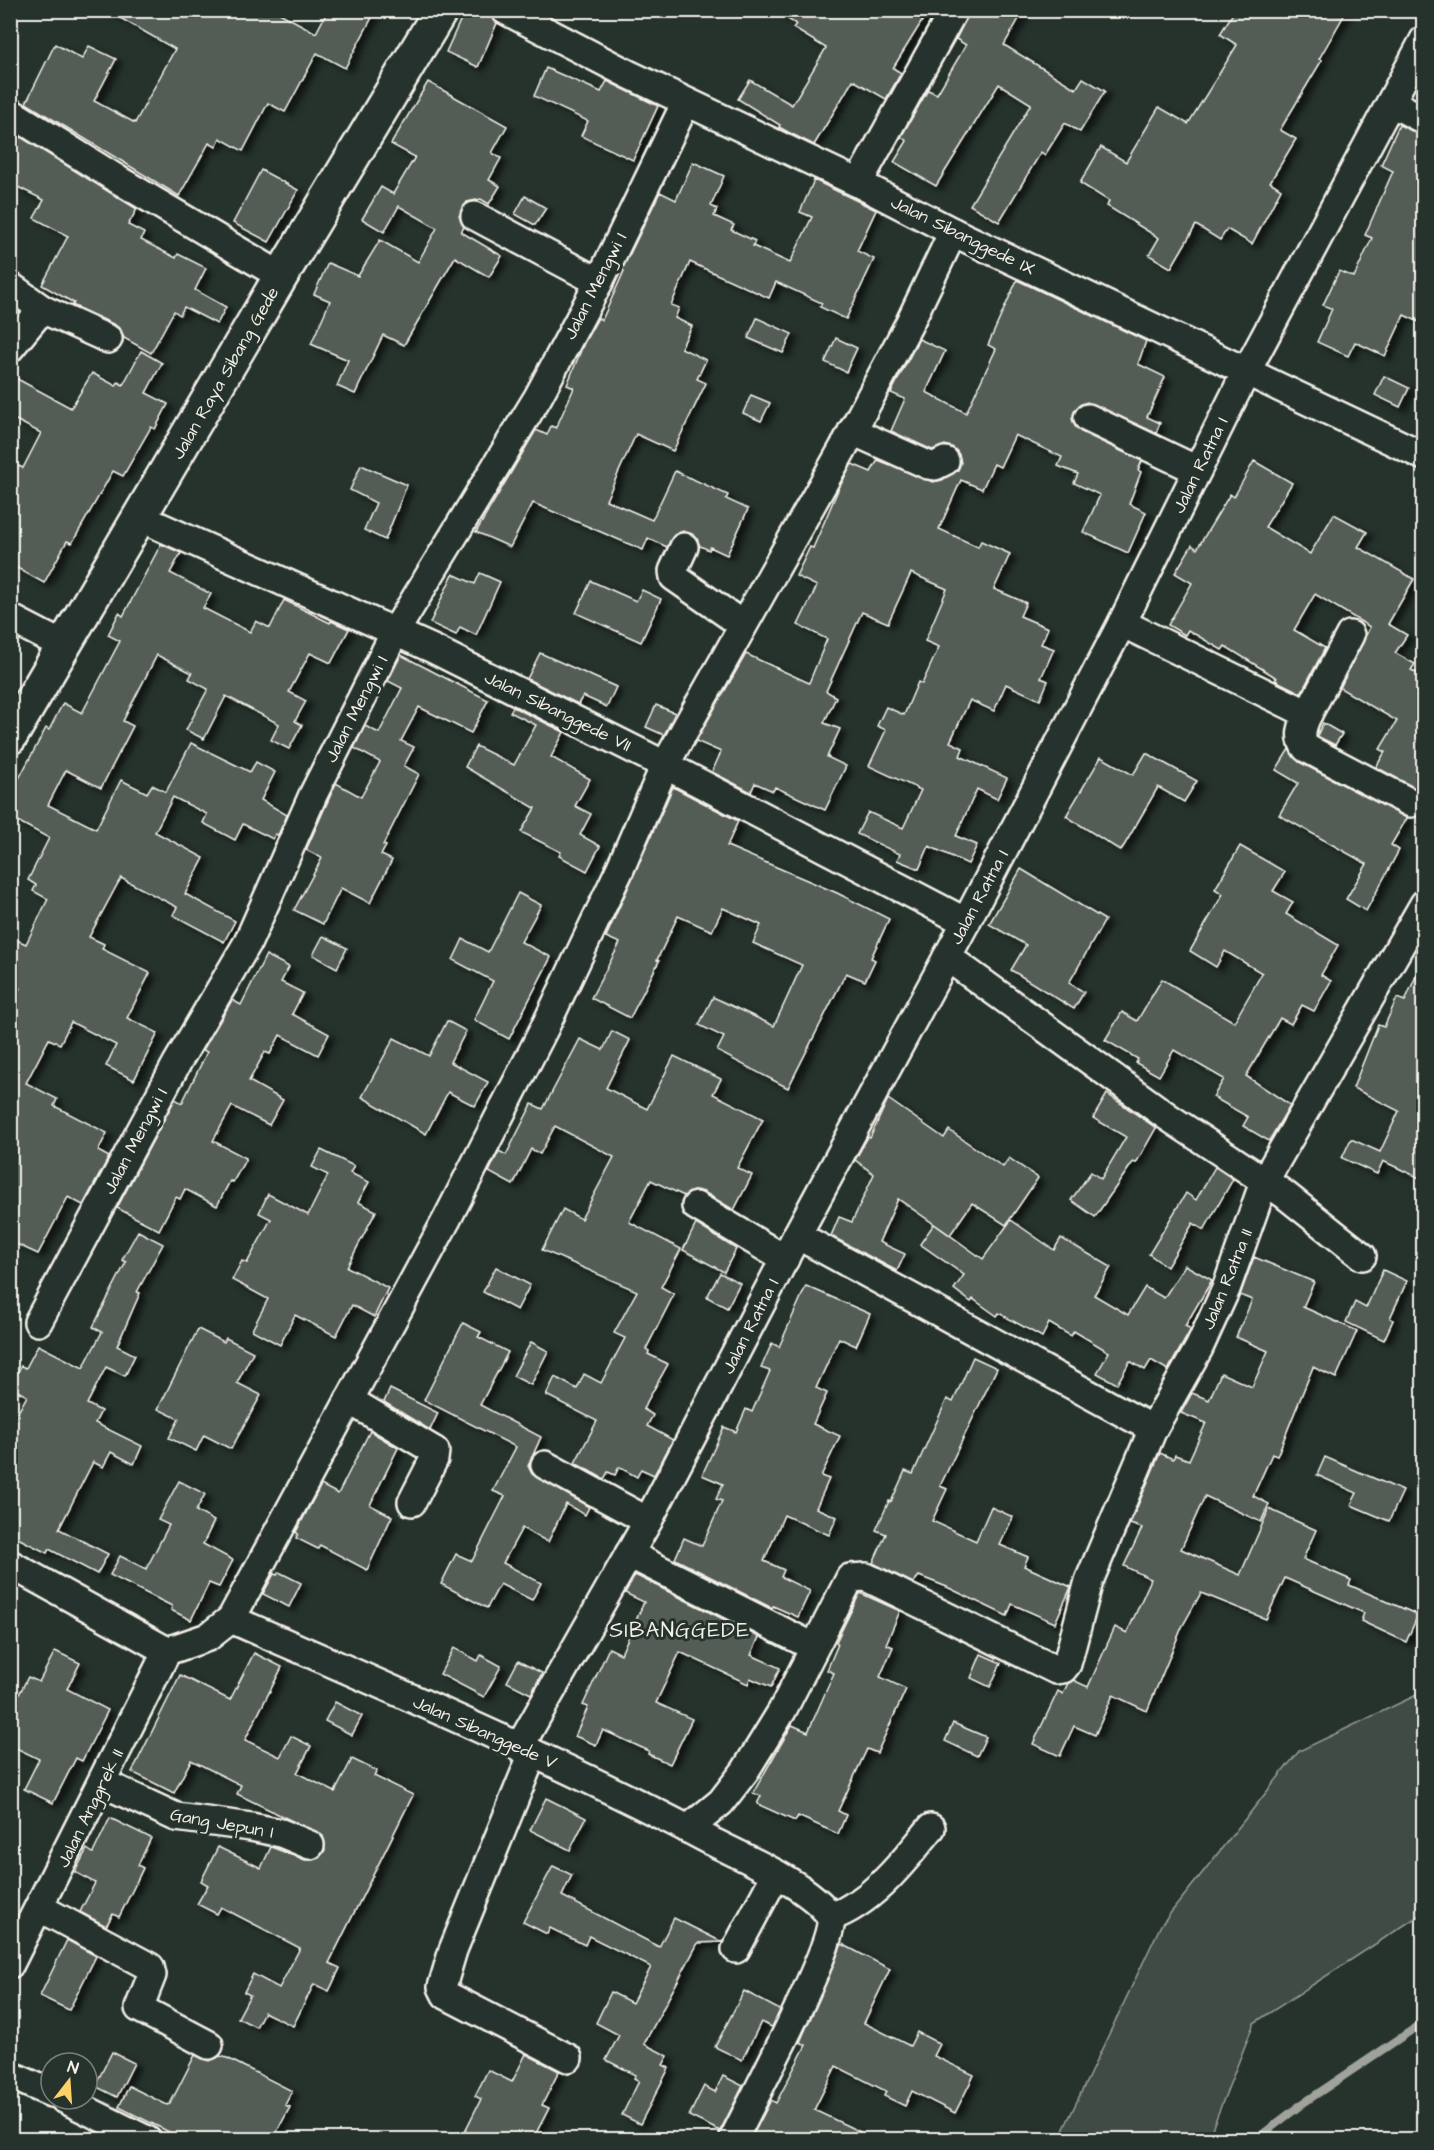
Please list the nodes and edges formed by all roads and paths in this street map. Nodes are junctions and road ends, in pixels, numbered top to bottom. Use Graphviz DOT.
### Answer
graph roads {
  1 [pos="441,10"];
  2 [pos="505,10"];
  3 [pos="954,10"];
  4 [pos="1424,40"];
  5 [pos="686,102"];
  6 [pos="1392,103"];
  7 [pos="10,112"];
  8 [pos="1424,120"];
  9 [pos="858,183"];
  10 [pos="475,216"];
  11 [pos="953,232"];
  12 [pos="281,276"];
  13 [pos="598,282"];
  14 [pos="10,286"];
  15 [pos="42,309"];
  16 [pos="108,339"];
  17 [pos="10,348"];
  18 [pos="1246,372"];
  19 [pos="1088,418"];
  20 [pos="852,431"];
  21 [pos="1424,456"];
  22 [pos="945,461"];
  23 [pos="1197,470"];
  24 [pos="141,518"];
  25 [pos="684,548"];
  26 [pos="10,618"];
  27 [pos="1122,622"];
  28 [pos="743,625"];
  29 [pos="395,632"];
  30 [pos="1350,635"];
  31 [pos="64,646"];
  32 [pos="1308,714"];
  33 [pos="10,737"];
  34 [pos="665,765"];
  35 [pos="1412,803"];
  36 [pos="1424,904"];
  37 [pos="966,922"];
  38 [pos="947,957"];
  39 [pos="1264,1182"];
  40 [pos="696,1206"];
  41 [pos="791,1247"];
  42 [pos="1362,1256"];
  43 [pos="38,1322"];
  44 [pos="349,1400"];
  45 [pos="1153,1429"];
  46 [pos="545,1466"];
  47 [pos="412,1502"];
  48 [pos="648,1521"];
  49 [pos="629,1554"];
  50 [pos="10,1564"];
  51 [pos="231,1619"];
  52 [pos="814,1647"];
  53 [pos="167,1651"];
  54 [pos="526,1749"];
  55 [pos="103,1783"];
  56 [pos="931,1828"];
  57 [pos="688,1829"];
  58 [pos="310,1845"];
  59 [pos="776,1874"];
  60 [pos="40,1908"];
  61 [pos="831,1917"];
  62 [pos="736,1949"];
  63 [pos="10,1964"];
  64 [pos="209,2045"];
  65 [pos="568,2058"];
  66 [pos="10,2075"];
  67 [pos="39,2088"];
  68 [pos="89,2111"];
  69 [pos="147,2139"];
  70 [pos="733,2139"];
  1 -- 12 [label="main road, Jalan Raya Sibang Gede"];
  2 -- 5 [label="street, Jalan Sibanggede IX"];
  3 -- 9 [label="street"];
  4 -- 6 [label="street, Jalan Ratna I"];
  5 -- 9 [label="street, Jalan Sibanggede IX"];
  5 -- 13 [label="street, Jalan Mengwi I"];
  6 -- 8 [label="street"];
  6 -- 18 [label="street, Jalan Ratna I"];
  7 -- 12 [label="street"];
  9 -- 11 [label="street, Jalan Sibanggede IX"];
  10 -- 13 [label="street"];
  11 -- 18 [label="street, Jalan Sibanggede IX"];
  11 -- 20 [label="street"];
  12 -- 24 [label="main road, Jalan Raya Sibang Gede"];
  13 -- 29 [label="street, Jalan Mengwi I"];
  14 -- 15 [label="street"];
  15 -- 16 [label="street"];
  15 -- 17 [label="street"];
  18 -- 21 [label="street, Jalan Sibanggede IX"];
  18 -- 23 [label="street, Jalan Ratna I"];
  19 -- 23 [label="street"];
  20 -- 22 [label="street"];
  20 -- 28 [label="street"];
  23 -- 27 [label="street, Jalan Ratna I"];
  24 -- 29 [label="street, Jalan Sibanggede VII"];
  24 -- 31 [label="main road, Jalan Raya Sibang Gede"];
  25 -- 28 [label="street"];
  26 -- 31 [label="street"];
  27 -- 32 [label="street"];
  27 -- 37 [label="street, Jalan Ratna I"];
  28 -- 34 [label="street"];
  29 -- 34 [label="street, Jalan Sibanggede VII"];
  29 -- 43 [label="street, Jalan Mengwi I"];
  30 -- 32 [label="street"];
  31 -- 33 [label="main road, Jalan Raya Sibang Gede"];
  32 -- 35 [label="street"];
  34 -- 37 [label="street, Jalan Sibanggede VII"];
  34 -- 44 [label="street"];
  36 -- 39 [label="street, Jalan Ratna II"];
  37 -- 38 [label="street, Jalan Ratna I"];
  38 -- 39 [label="street"];
  38 -- 41 [label="street, Jalan Ratna I"];
  39 -- 42 [label="street"];
  39 -- 45 [label="street, Jalan Ratna II"];
  40 -- 41 [label="street"];
  41 -- 45 [label="street"];
  41 -- 48 [label="street, Jalan Ratna I"];
  44 -- 47 [label="street"];
  44 -- 51 [label="street"];
  45 -- 52 [label="street, Jalan Ratna II"];
  46 -- 48 [label="street"];
  48 -- 49 [label="street, Jalan Ratna I"];
  49 -- 52 [label="street"];
  49 -- 54 [label="street, Jalan Ratna I"];
  50 -- 53 [label="street"];
  51 -- 53 [label="street"];
  51 -- 54 [label="street, Jalan Sibanggede V"];
  52 -- 57 [label="street"];
  53 -- 55 [label="street, Jalan Anggrek II"];
  54 -- 57 [label="street, Jalan Sibanggede V"];
  54 -- 65 [label="street, Jalan Ratna I"];
  55 -- 58 [label="street, Gang Jepun I"];
  55 -- 60 [label="street, Jalan Anggrek II"];
  56 -- 61 [label="street"];
  57 -- 59 [label="street, Jalan Sibanggede V"];
  59 -- 61 [label="street, Jalan Sibanggede V"];
  59 -- 62 [label="street"];
  60 -- 63 [label="street, Jalan Anggrek II"];
  60 -- 64 [label="street"];
  61 -- 70 [label="street"];
  66 -- 67 [label="street"];
  68 -- 69 [label="street"];
}
